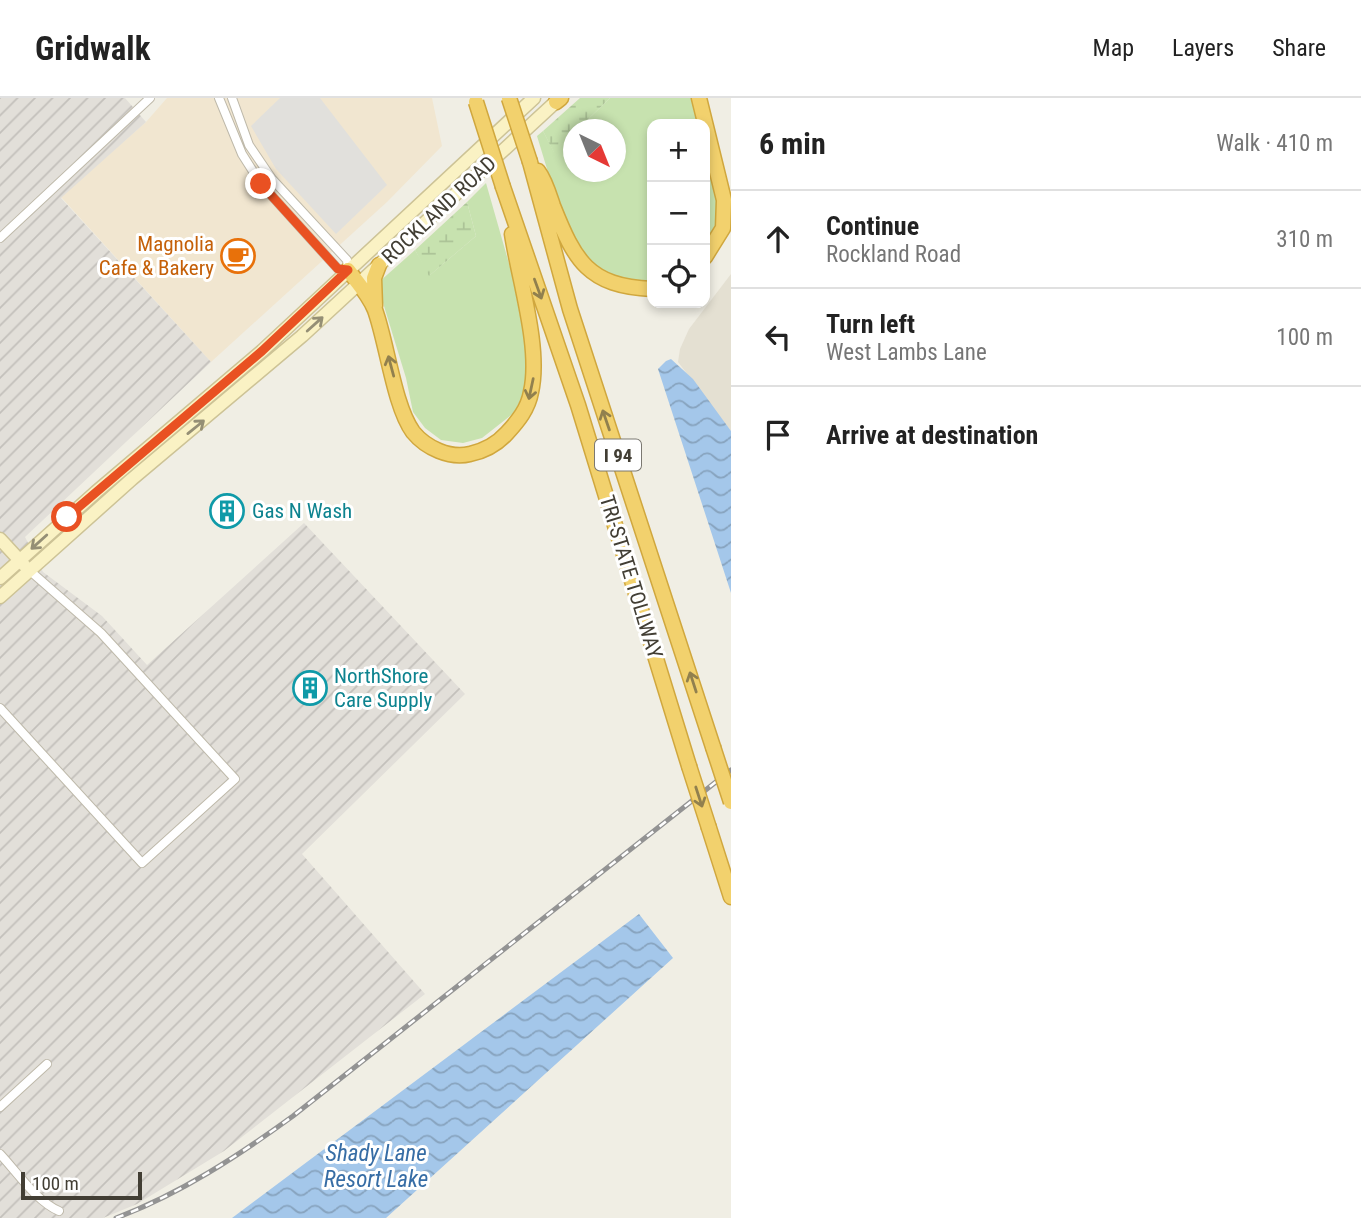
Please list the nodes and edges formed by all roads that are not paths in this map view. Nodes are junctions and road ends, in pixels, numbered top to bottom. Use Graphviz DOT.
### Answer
graph roads {
  1 [pos="150,98"];
  2 [pos="219,98"];
  3 [pos="232,98"];
  4 [pos="509,98"];
  5 [pos="534,98"];
  6 [pos="699,98"];
  7 [pos="559,99"];
  8 [pos="476,100"];
  9 [pos="245,134"];
  10 [pos="236,138"];
  11 [pos="530,162"];
  12 [pos="268,174"];
  13 [pos="259,181"];
  14 [pos="505,194"];
  15 [pos="303,214"];
  16 [pos="295,221"];
  17 [pos="0,238"];
  18 [pos="710,249"];
  19 [pos="379,265"];
  20 [pos="348,270"];
  21 [pos="359,284"];
  22 [pos="647,288"];
  23 [pos="375,311"];
  24 [pos="0,539"];
  25 [pos="19,560"];
  26 [pos="29,570"];
  27 [pos="0,578"];
  28 [pos="0,597"];
  29 [pos="0,708"];
  30 [pos="731,802"];
  31 [pos="731,897"];
  32 [pos="47,1064"];
  33 [pos="0,1107"];
  34 [pos="0,1154"];
  35 [pos="59,1211"];
  1 -- 17 [label="street"];
  2 -- 10 [label="street"];
  3 -- 9 [label="street"];
  4 -- 11 [label="highway, TRI-STATE TOLLWAY / I 94, bridge"];
  5 -- 20 [label="main road, ROCKLAND ROAD"];
  6 -- 18 [label="highway"];
  7 -- 19 [label="main road, ROCKLAND ROAD"];
  8 -- 14 [label="highway, TRI-STATE TOLLWAY / I 94, bridge"];
  9 -- 10 [label="street"];
  9 -- 12 [label="street"];
  10 -- 13 [label="street"];
  11 -- 22 [label="highway"];
  30 -- 11 [label="highway, TRI-STATE TOLLWAY / I 94, one-way, bridge"];
  12 -- 13 [label="street"];
  12 -- 15 [label="street"];
  13 -- 16 [label="street"];
  14 -- 23 [label="highway, one-way"];
  14 -- 31 [label="highway, TRI-STATE TOLLWAY / I 94, one-way, bridge"];
  15 -- 16 [label="street"];
  15 -- 20 [label="street"];
  16 -- 20 [label="street"];
  19 -- 21 [label="main road, ROCKLAND ROAD"];
  19 -- 23 [label="highway"];
  20 -- 21 [label="highway"];
  20 -- 25 [label="main road, ROCKLAND ROAD, one-way"];
  21 -- 23 [label="highway"];
  26 -- 21 [label="main road, ROCKLAND ROAD, one-way"];
  24 -- 25 [label="main road"];
  25 -- 26 [label="main road"];
  25 -- 27 [label="main road, ROCKLAND ROAD"];
  26 -- 28 [label="main road, ROCKLAND ROAD"];
  26 -- 29 [label="street"];
  32 -- 33 [label="street"];
  34 -- 35 [label="street"];
}
